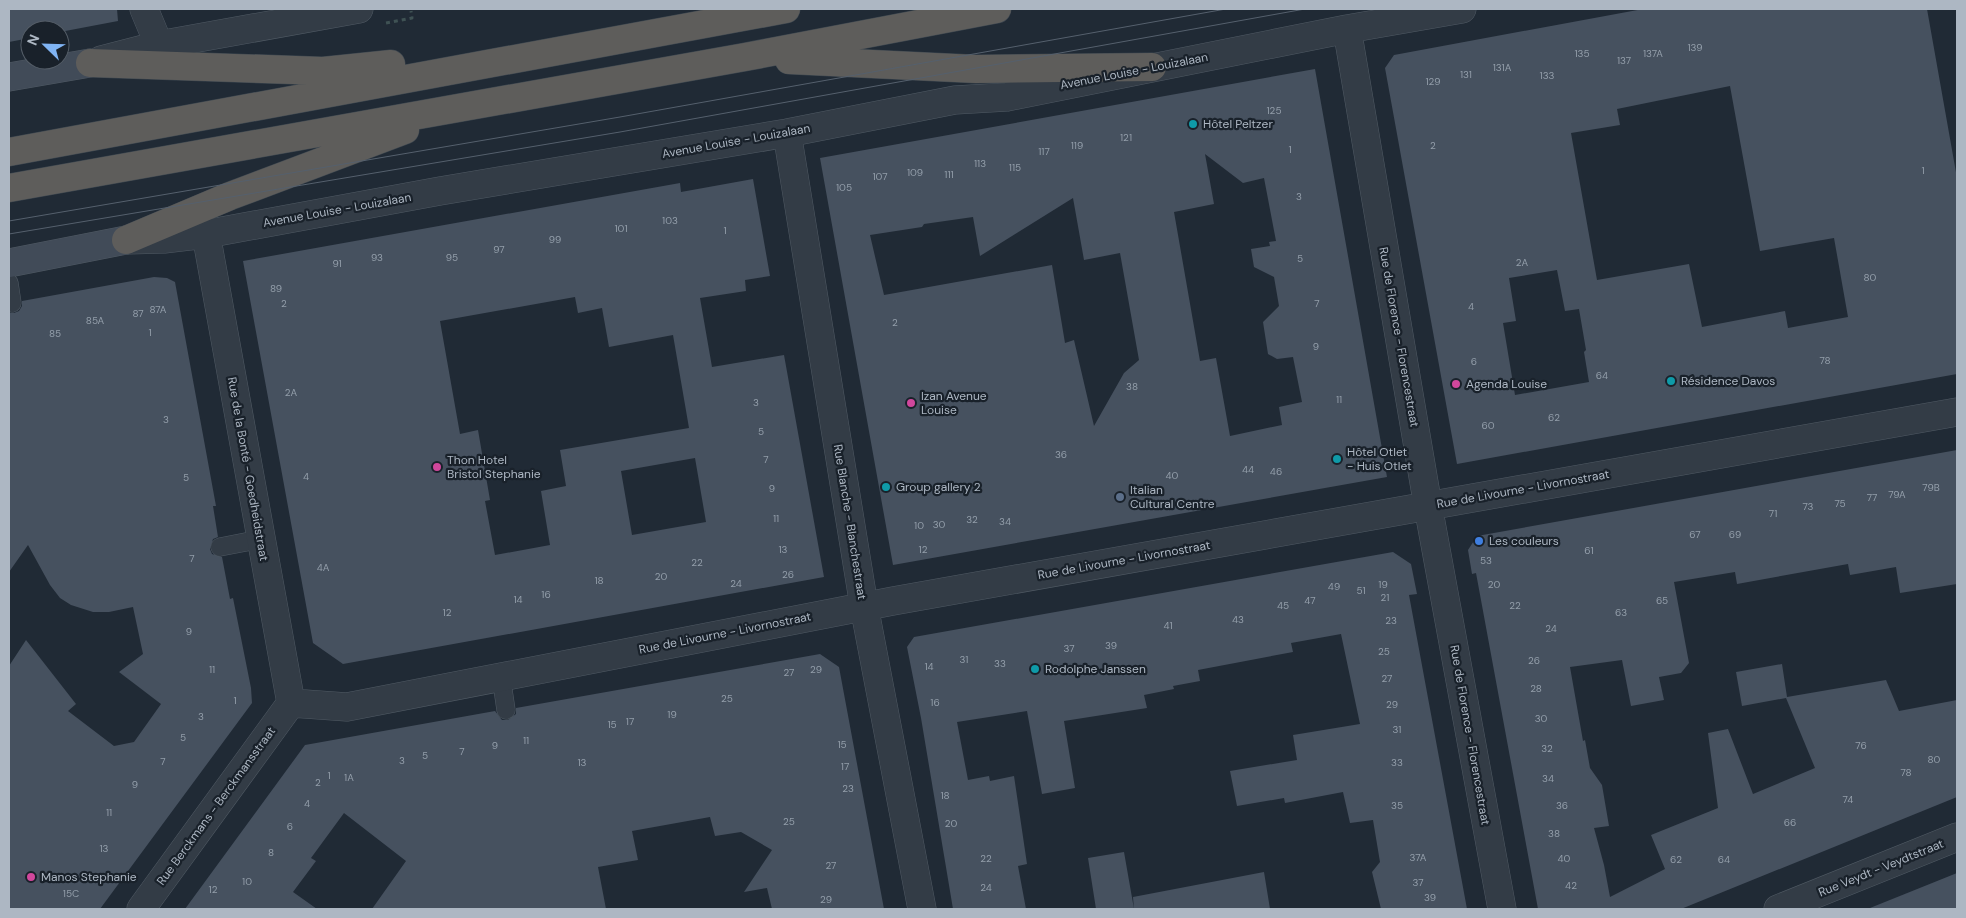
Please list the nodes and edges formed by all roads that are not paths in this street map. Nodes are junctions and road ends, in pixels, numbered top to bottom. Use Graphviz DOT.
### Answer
graph roads {
  1 [pos="144,9"];
  2 [pos="359,9"];
  3 [pos="786,9"];
  4 [pos="997,9"];
  5 [pos="1462,9"];
  6 [pos="752,13"];
  7 [pos="278,16"];
  8 [pos="1347,29"];
  9 [pos="159,45"];
  10 [pos="745,57"];
  11 [pos="90,63"];
  12 [pos="1152,67"];
  13 [pos="452,69"];
  14 [pos="9,77"];
  15 [pos="465,107"];
  16 [pos="787,132"];
  17 [pos="9,152"];
  18 [pos="9,188"];
  19 [pos="206,234"];
  20 [pos="126,240"];
  21 [pos="9,263"];
  22 [pos="9,283"];
  23 [pos="12,303"];
  24 [pos="1957,412"];
  25 [pos="1428,506"];
  26 [pos="261,539"];
  27 [pos="220,547"];
  28 [pos="864,606"];
  29 [pos="501,676"];
  30 [pos="291,703"];
  31 [pos="506,710"];
  32 [pos="1957,837"];
  33 [pos="141,909"];
  34 [pos="922,909"];
  35 [pos="1502,909"];
  36 [pos="1778,909"];
  1 -- 9 [label="street"];
  2 -- 7 [label="street"];
  3 -- 6 [label="highway"];
  4 -- 10 [label="highway"];
  5 -- 8 [label="street, Avenue Louise - Louizalaan"];
  6 -- 13 [label="highway"];
  7 -- 9 [label="street"];
  8 -- 12 [label="street, Avenue Louise - Louizalaan"];
  8 -- 25 [label="street, Rue de Florence - Florencestraat"];
  9 -- 11 [label="street"];
  10 -- 12 [label="highway"];
  10 -- 15 [label="highway"];
  11 -- 13 [label="highway"];
  11 -- 14 [label="main road"];
  12 -- 16 [label="street, Avenue Louise - Louizalaan"];
  13 -- 17 [label="highway"];
  15 -- 18 [label="highway"];
  15 -- 20 [label="highway"];
  16 -- 19 [label="street, Avenue Louise - Louizalaan"];
  16 -- 28 [label="street, Rue Blanche - Blanchestraat"];
  19 -- 20 [label="street, Avenue Louise - Louizalaan"];
  19 -- 26 [label="street, Rue de la Bonté - Goedheidstraat"];
  20 -- 21 [label="main road, Avenue Louise - Louizalaan"];
  22 -- 23 [label="lane"];
  24 -- 25 [label="street, Rue de Livourne - Livornostraat"];
  25 -- 28 [label="street, Rue de Livourne - Livornostraat"];
  25 -- 35 [label="street, Rue de Florence - Florencestraat"];
  26 -- 27 [label="lane"];
  26 -- 30 [label="street, Rue de la Bonté - Goedheidstraat"];
  28 -- 29 [label="street, Rue de Livourne - Livornostraat"];
  28 -- 34 [label="street, Rue Blanche - Blanchestraat"];
  29 -- 30 [label="street, Rue de Livourne - Livornostraat"];
  29 -- 31 [label="lane"];
  30 -- 33 [label="street, Rue Berckmans - Berckmansstraat"];
  32 -- 36 [label="street, Rue Veydt - Veydtstraat"];
}
